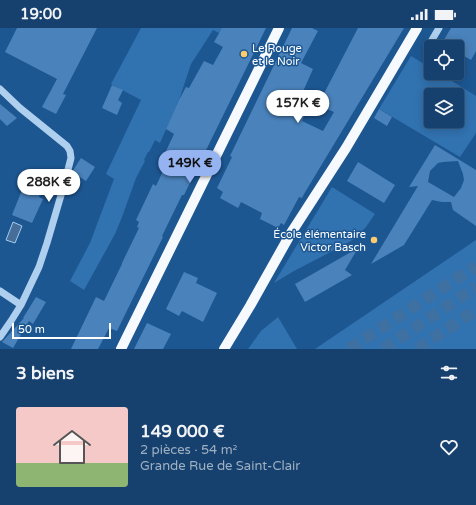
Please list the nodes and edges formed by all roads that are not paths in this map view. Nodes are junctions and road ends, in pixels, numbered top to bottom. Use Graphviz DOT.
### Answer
graph roads {
  1 [pos="279,28"];
  2 [pos="417,28"];
  3 [pos="439,28"];
  4 [pos="432,40"];
  5 [pos="0,89"];
  6 [pos="0,291"];
  7 [pos="21,306"];
  8 [pos="0,337"];
  9 [pos="121,349"];
  10 [pos="224,349"];
  1 -- 9 [label="main road"];
  2 -- 10 [label="main road"];
  3 -- 4 [label="street"];
  5 -- 7 [label="street"];
  6 -- 7 [label="street"];
  7 -- 8 [label="street"];
}
